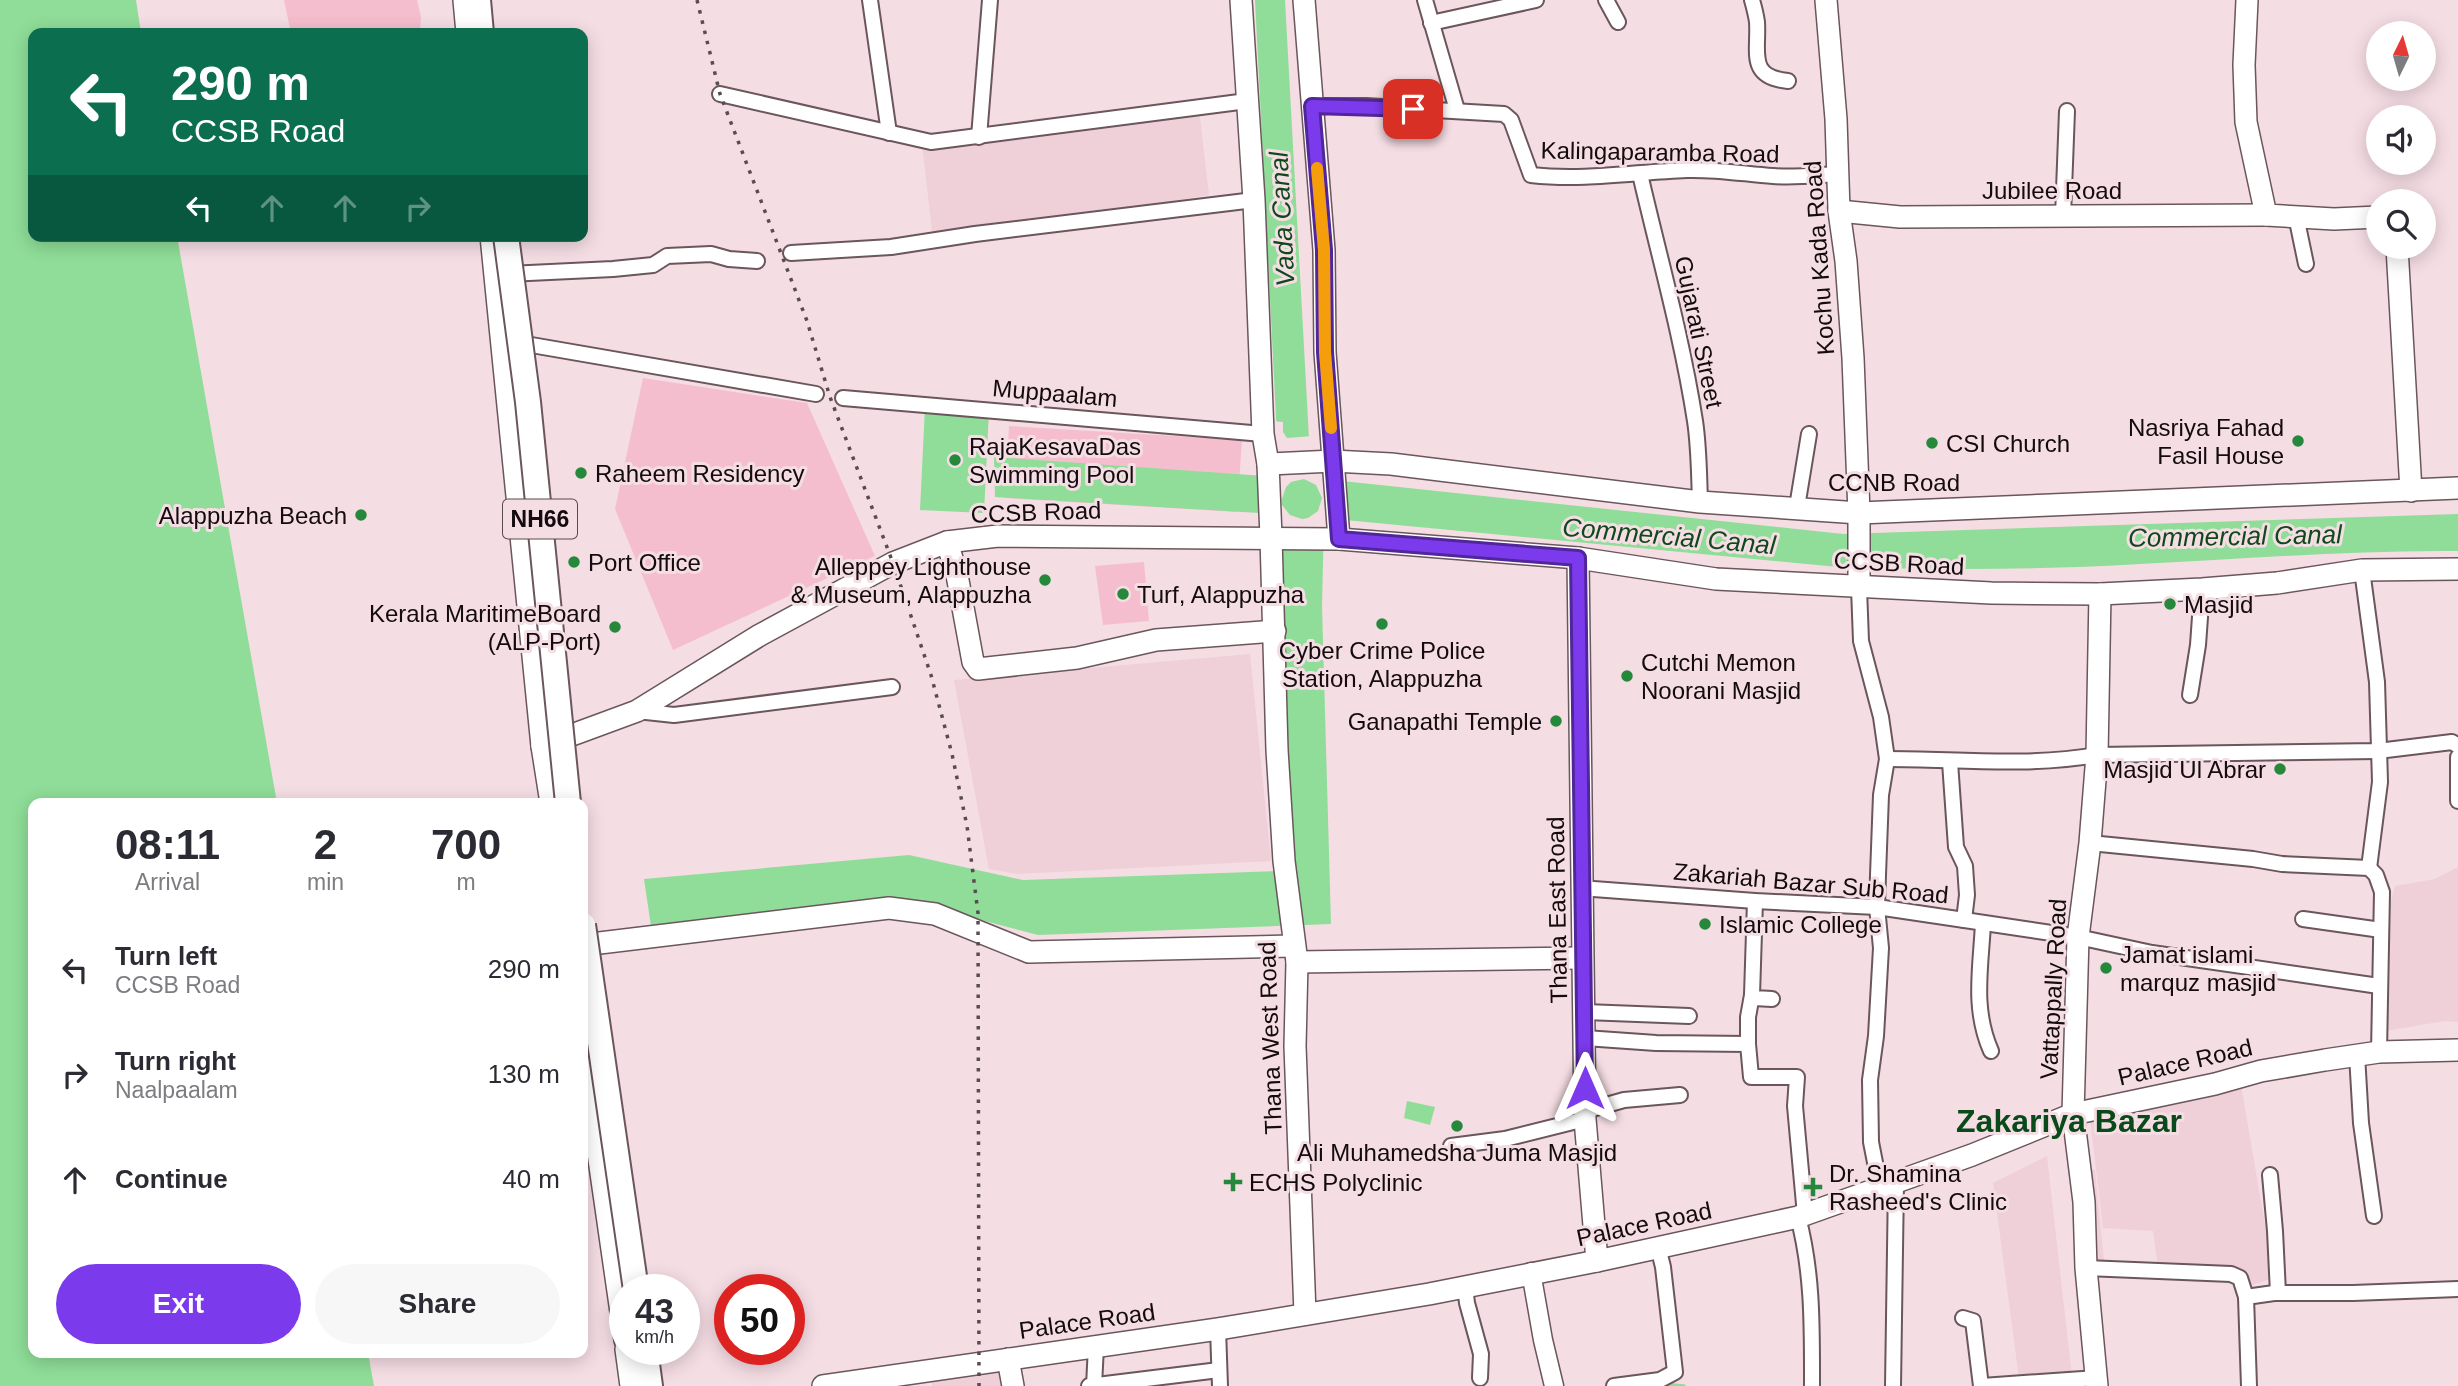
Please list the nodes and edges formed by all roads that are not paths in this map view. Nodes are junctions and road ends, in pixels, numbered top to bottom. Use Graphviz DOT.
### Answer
graph roads {
  1 [pos="464,0"];
  2 [pos="478,0"];
  3 [pos="870,0"];
  4 [pos="990,0"];
  5 [pos="1241,0"];
  6 [pos="1304,0"];
  7 [pos="1425,0"];
  8 [pos="1536,0"];
  9 [pos="1606,0"];
  10 [pos="1752,0"];
  11 [pos="1826,0"];
  12 [pos="2247,0"];
  13 [pos="1618,22"];
  14 [pos="1431,23"];
  15 [pos="467,28"];
  16 [pos="481,28"];
  17 [pos="1788,81"];
  18 [pos="720,94"];
  19 [pos="1247,101"];
  20 [pos="1312,106"];
  21 [pos="1457,110"];
  22 [pos="2067,111"];
  23 [pos="889,133"];
  24 [pos="979,137"];
  25 [pos="1640,174"];
  26 [pos="1838,174"];
  27 [pos="1254,200"];
  28 [pos="1839,211"];
  29 [pos="2266,215"];
  30 [pos="2063,216"];
  31 [pos="2295,216"];
  32 [pos="2366,218"];
  33 [pos="492,242"];
  34 [pos="507,242"];
  35 [pos="791,253"];
  36 [pos="2398,259"];
  37 [pos="757,261"];
  38 [pos="2306,264"];
  39 [pos="496,275"];
  40 [pos="502,340"];
  41 [pos="816,394"];
  42 [pos="843,398"];
  43 [pos="1263,434"];
  44 [pos="1809,434"];
  45 [pos="1327,461"];
  46 [pos="1271,467"];
  47 [pos="2458,488"];
  48 [pos="2411,491"];
  49 [pos="1700,502"];
  50 [pos="1797,507"];
  51 [pos="1858,522"];
  52 [pos="1334,533"];
  53 [pos="1273,537"];
  54 [pos="947,542"];
  55 [pos="1578,558"];
  56 [pos="2458,569"];
  57 [pos="2362,570"];
  58 [pos="1858,580"];
  59 [pos="2202,589"];
  60 [pos="2100,594"];
  61 [pos="1275,631"];
  62 [pos="892,687"];
  63 [pos="2190,695"];
  64 [pos="637,711"];
  65 [pos="542,746"];
  66 [pos="2458,746"];
  67 [pos="2378,751"];
  68 [pos="2097,755"];
  69 [pos="2458,757"];
  70 [pos="1887,760"];
  71 [pos="1950,762"];
  72 [pos="550,798"];
  73 [pos="568,798"];
  74 [pos="2458,801"];
  75 [pos="2090,843"];
  76 [pos="2369,868"];
  77 [pos="1580,888"];
  78 [pos="1755,901"];
  79 [pos="1877,907"];
  80 [pos="2303,919"];
  81 [pos="1964,920"];
  82 [pos="1983,923"];
  83 [pos="2381,930"];
  84 [pos="2078,937"];
  85 [pos="588,944"];
  86 [pos="1294,946"];
  87 [pos="1581,958"];
  88 [pos="588,959"];
  89 [pos="2379,986"];
  90 [pos="1752,995"];
  91 [pos="1772,999"];
  92 [pos="1585,1012"];
  93 [pos="1689,1016"];
  94 [pos="1585,1038"];
  95 [pos="1748,1044"];
  96 [pos="2458,1050"];
  97 [pos="1991,1051"];
  98 [pos="2378,1052"];
  99 [pos="2357,1055"];
  100 [pos="588,1083"];
  101 [pos="1680,1095"];
  102 [pos="2073,1114"];
  103 [pos="1585,1115"];
  104 [pos="1451,1146"];
  105 [pos="2270,1175"];
  106 [pos="1888,1185"];
  107 [pos="1802,1216"];
  108 [pos="2374,1216"];
  109 [pos="1658,1247"];
  110 [pos="1597,1261"];
  111 [pos="2086,1268"];
  112 [pos="1531,1272"];
  113 [pos="616,1274"];
  114 [pos="634,1274"];
  115 [pos="1465,1286"];
  116 [pos="2458,1289"];
  117 [pos="2278,1293"];
  118 [pos="2246,1297"];
  119 [pos="1305,1314"];
  120 [pos="1963,1318"];
  121 [pos="1218,1329"];
  122 [pos="1097,1346"];
  123 [pos="1008,1359"];
  124 [pos="629,1365"];
  125 [pos="647,1365"];
  126 [pos="1219,1370"];
  127 [pos="1480,1378"];
  128 [pos="2097,1382"];
  129 [pos="632,1386"];
  130 [pos="650,1386"];
  131 [pos="823,1386"];
  132 [pos="1013,1386"];
  133 [pos="1092,1386"];
  134 [pos="1220,1386"];
  135 [pos="1554,1386"];
  136 [pos="1614,1386"];
  137 [pos="1812,1386"];
  138 [pos="1893,1386"];
  139 [pos="1981,1386"];
  140 [pos="2249,1386"];
  1 -- 15 [label="main road"];
  2 -- 16 [label="highway"];
  3 -- 23 [label="street"];
  4 -- 24 [label="street"];
  5 -- 19 [label="main road"];
  6 -- 20 [label="main road"];
  7 -- 14 [label="street"];
  8 -- 14 [label="street"];
  9 -- 13 [label="street"];
  10 -- 17 [label="street"];
  11 -- 26 [label="main road, Kochu Kada Road"];
  12 -- 29 [label="main road"];
  14 -- 21 [label="street"];
  18 -- 23 [label="street"];
  19 -- 24 [label="street"];
  19 -- 27 [label="main road"];
  20 -- 21 [label="street, Kalingaparamba Road"];
  20 -- 45 [label="main road"];
  21 -- 25 [label="street, Kalingaparamba Road"];
  22 -- 30 [label="street"];
  23 -- 24 [label="street"];
  25 -- 26 [label="street, Kalingaparamba Road"];
  25 -- 49 [label="street, Gujarati Street"];
  26 -- 28 [label="main road, Kochu Kada Road"];
  27 -- 35 [label="street"];
  27 -- 43 [label="main road"];
  28 -- 30 [label="main road, Jubilee Road"];
  28 -- 51 [label="main road, Kochu Kada Road"];
  29 -- 30 [label="main road, Jubilee Road"];
  29 -- 31 [label="main road, Jubilee Road"];
  31 -- 32 [label="main road, Jubilee Road"];
  31 -- 38 [label="street"];
  33 -- 39 [label="main road"];
  34 -- 73 [label="highway, NH66, bridge"];
  36 -- 48 [label="main road"];
  37 -- 39 [label="street"];
  39 -- 40 [label="main road"];
  40 -- 41 [label="street"];
  40 -- 65 [label="main road"];
  42 -- 43 [label="street, Muppaalam"];
  43 -- 46 [label="main road"];
  44 -- 50 [label="street"];
  45 -- 46 [label="main road, CCNB Road"];
  45 -- 49 [label="main road, CCNB Road"];
  45 -- 52 [label="main road"];
  46 -- 53 [label="main road"];
  47 -- 48 [label="main road, CCNB Road"];
  48 -- 51 [label="main road, CCNB Road"];
  49 -- 50 [label="main road, CCNB Road"];
  50 -- 51 [label="main road, CCNB Road"];
  51 -- 58 [label="main road, Kochu Kada Road"];
  52 -- 53 [label="main road, CCSB Road"];
  52 -- 55 [label="main road, CCSB Road"];
  53 -- 54 [label="main road, CCSB Road"];
  53 -- 61 [label="main road"];
  54 -- 61 [label="main road"];
  54 -- 64 [label="main road, CCSB Road"];
  55 -- 58 [label="main road, CCSB Road"];
  55 -- 77 [label="main road, Thana East Road"];
  56 -- 57 [label="main road, CCSB Road"];
  57 -- 59 [label="main road, CCSB Road"];
  57 -- 67 [label="street"];
  58 -- 60 [label="main road, CCSB Road"];
  58 -- 70 [label="street"];
  59 -- 60 [label="main road, CCSB Road"];
  59 -- 63 [label="street"];
  60 -- 68 [label="main road, Vattappally Road"];
  61 -- 86 [label="main road, Thana West Road"];
  62 -- 64 [label="street"];
  64 -- 65 [label="main road, CCSB Road"];
  65 -- 72 [label="main road"];
  66 -- 67 [label="street"];
  67 -- 68 [label="street"];
  67 -- 76 [label="street"];
  68 -- 71 [label="street"];
  68 -- 75 [label="main road, Vattappally Road"];
  69 -- 74 [label="street"];
  70 -- 71 [label="street"];
  70 -- 79 [label="street"];
  71 -- 81 [label="street"];
  75 -- 76 [label="street"];
  75 -- 84 [label="main road, Vattappally Road"];
  76 -- 83 [label="street"];
  77 -- 78 [label="street, Zakariah Bazar Sub Road"];
  77 -- 87 [label="main road, Thana East Road"];
  78 -- 79 [label="street, Zakariah Bazar Sub Road"];
  78 -- 90 [label="street"];
  79 -- 81 [label="street, Zakariah Bazar Sub Road"];
  79 -- 106 [label="street"];
  80 -- 83 [label="street"];
  81 -- 82 [label="street, Zakariah Bazar Sub Road"];
  82 -- 84 [label="street, Zakariah Bazar Sub Road"];
  82 -- 97 [label="street"];
  83 -- 89 [label="street"];
  84 -- 89 [label="street, Zakariah Bazar Sub Road"];
  84 -- 102 [label="main road, Vattappally Road"];
  85 -- 86 [label="main road"];
  86 -- 87 [label="main road"];
  86 -- 119 [label="main road, Thana West Road"];
  87 -- 92 [label="main road, Thana East Road"];
  88 -- 114 [label="highway, bridge"];
  89 -- 98 [label="street"];
  90 -- 91 [label="street"];
  90 -- 95 [label="street"];
  92 -- 93 [label="street"];
  92 -- 94 [label="main road, Thana East Road"];
  94 -- 95 [label="street"];
  94 -- 103 [label="main road, Thana East Road"];
  95 -- 107 [label="street"];
  96 -- 98 [label="main road, Palace Road"];
  98 -- 99 [label="main road, Palace Road"];
  99 -- 102 [label="main road, Palace Road"];
  99 -- 108 [label="street"];
  100 -- 113 [label="main road"];
  101 -- 103 [label="street"];
  102 -- 106 [label="main road, Palace Road"];
  102 -- 111 [label="main road, Vattappally Road"];
  103 -- 104 [label="street"];
  103 -- 110 [label="main road, Thana East Road"];
  105 -- 117 [label="street"];
  106 -- 107 [label="main road, Palace Road"];
  106 -- 138 [label="street"];
  107 -- 109 [label="main road, Palace Road"];
  107 -- 137 [label="street"];
  109 -- 110 [label="main road, Palace Road"];
  109 -- 136 [label="street"];
  110 -- 112 [label="main road, Palace Road"];
  111 -- 118 [label="street"];
  111 -- 128 [label="main road, Vattappally Road"];
  112 -- 115 [label="main road, Palace Road"];
  112 -- 135 [label="street"];
  115 -- 119 [label="main road, Palace Road"];
  115 -- 127 [label="street"];
  116 -- 117 [label="street"];
  117 -- 118 [label="street"];
  118 -- 140 [label="street"];
  119 -- 121 [label="main road, Palace Road"];
  120 -- 139 [label="street"];
  121 -- 122 [label="main road, Palace Road"];
  121 -- 126 [label="street"];
  122 -- 123 [label="main road, Palace Road"];
  122 -- 133 [label="street"];
  123 -- 131 [label="main road, Palace Road"];
  123 -- 132 [label="main road"];
  124 -- 129 [label="main road"];
  125 -- 130 [label="highway"];
  126 -- 133 [label="street"];
  126 -- 134 [label="street"];
  128 -- 139 [label="street"];
}
